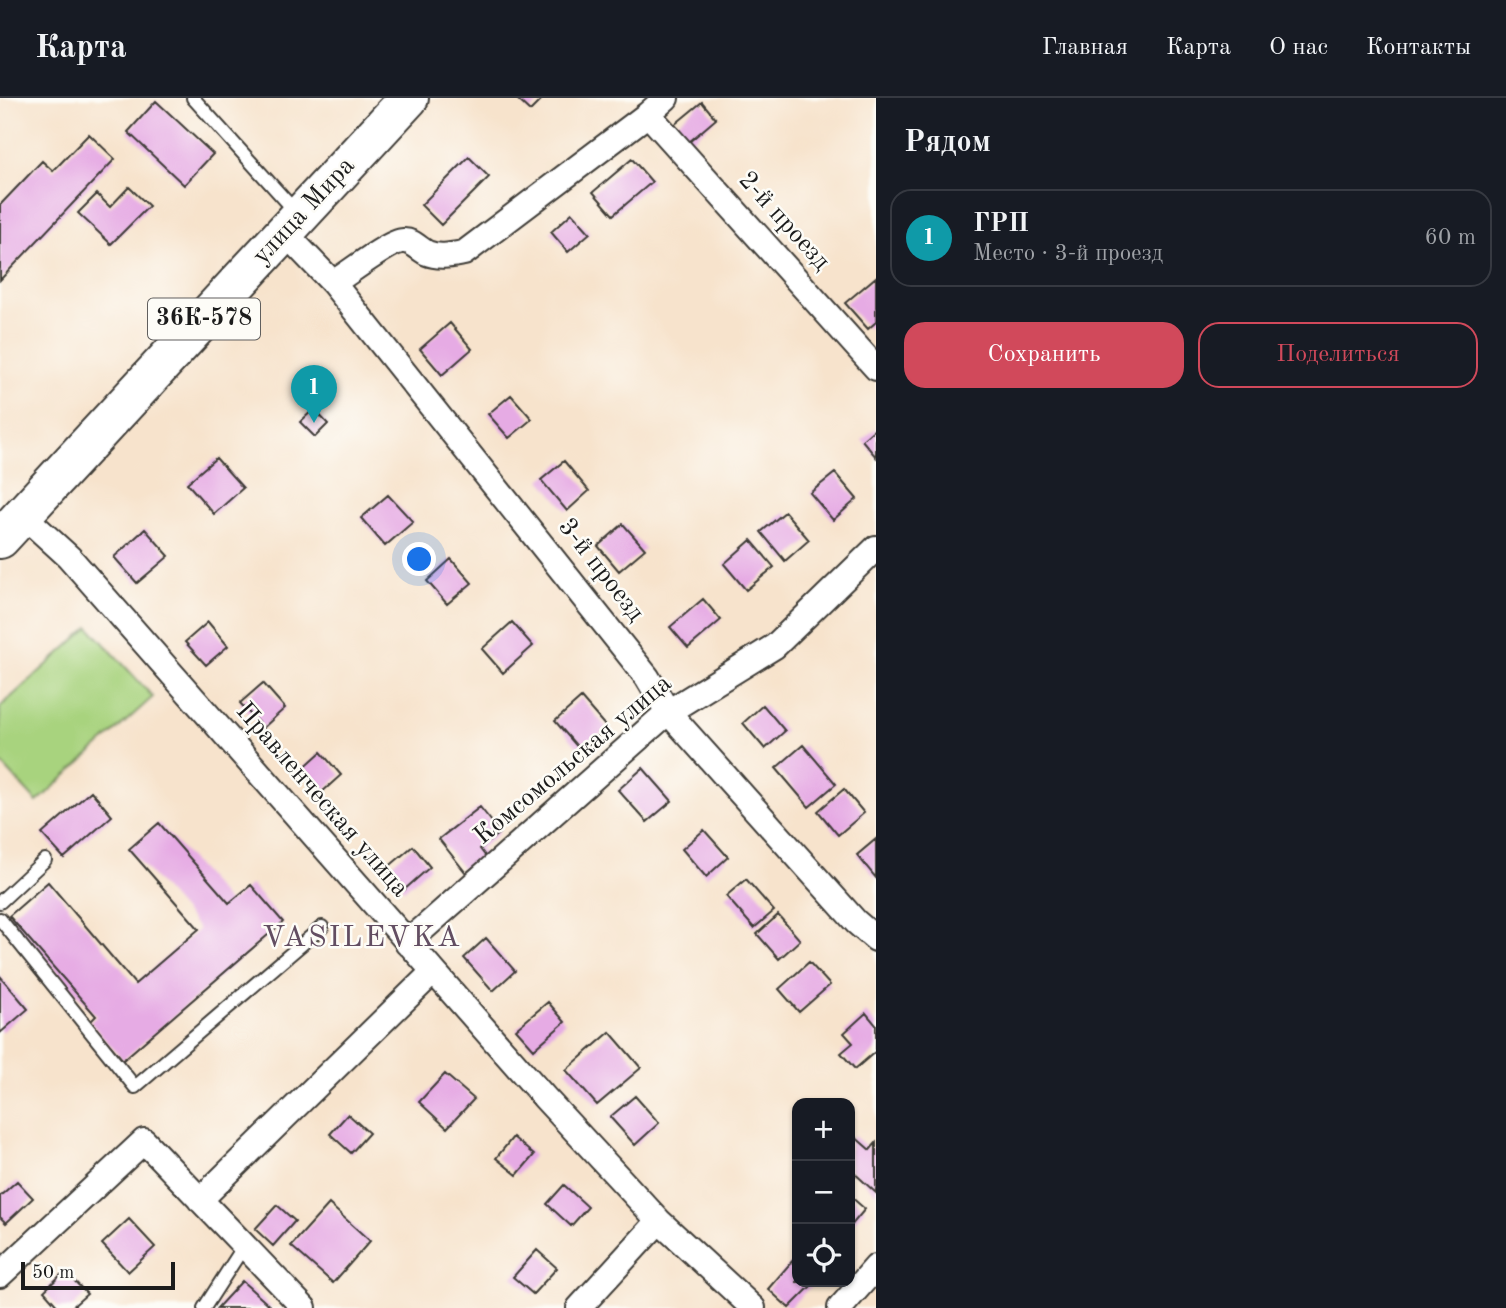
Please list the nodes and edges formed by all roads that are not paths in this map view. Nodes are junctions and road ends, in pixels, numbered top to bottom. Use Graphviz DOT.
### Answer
graph roads {
  1 [pos="193,98"];
  2 [pos="409,98"];
  3 [pos="657,106"];
  4 [pos="292,224"];
  5 [pos="333,283"];
  6 [pos="876,368"];
  7 [pos="11,527"];
  8 [pos="876,548"];
  9 [pos="668,712"];
  10 [pos="45,859"];
  11 [pos="0,902"];
  12 [pos="0,919"];
  13 [pos="322,927"];
  14 [pos="876,939"];
  15 [pos="407,943"];
  16 [pos="433,972"];
  17 [pos="200,1200"];
  18 [pos="659,1221"];
  19 [pos="244,1246"];
  20 [pos="876,1267"];
  21 [pos="0,1275"];
  22 [pos="204,1308"];
  23 [pos="304,1308"];
  24 [pos="579,1308"];
  25 [pos="753,1308"];
  26 [pos="839,1308"];
  1 -- 4 [label="lane"];
  2 -- 4 [label="main road, улица Мира / 36К-578"];
  3 -- 5 [label="street"];
  3 -- 6 [label="street, 2-й проезд"];
  4 -- 5 [label="street, 3-й проезд"];
  4 -- 7 [label="main road, улица Мира / 36К-578"];
  5 -- 9 [label="street, 3-й проезд"];
  7 -- 15 [label="street, Правленческая улица"];
  8 -- 9 [label="street, Комсомольская улица"];
  9 -- 14 [label="street, 3-й проезд"];
  9 -- 15 [label="street, Комсомольская улица"];
  10 -- 11 [label="lane"];
  12 -- 13 [label="lane"];
  15 -- 16 [label="street, Правленческая улица"];
  16 -- 17 [label="street"];
  16 -- 18 [label="street, Правленческая улица"];
  17 -- 19 [label="street"];
  17 -- 21 [label="street"];
  18 -- 24 [label="street"];
  18 -- 25 [label="street, Правленческая улица"];
  19 -- 22 [label="lane"];
  19 -- 23 [label="street"];
  20 -- 26 [label="street"];
}
